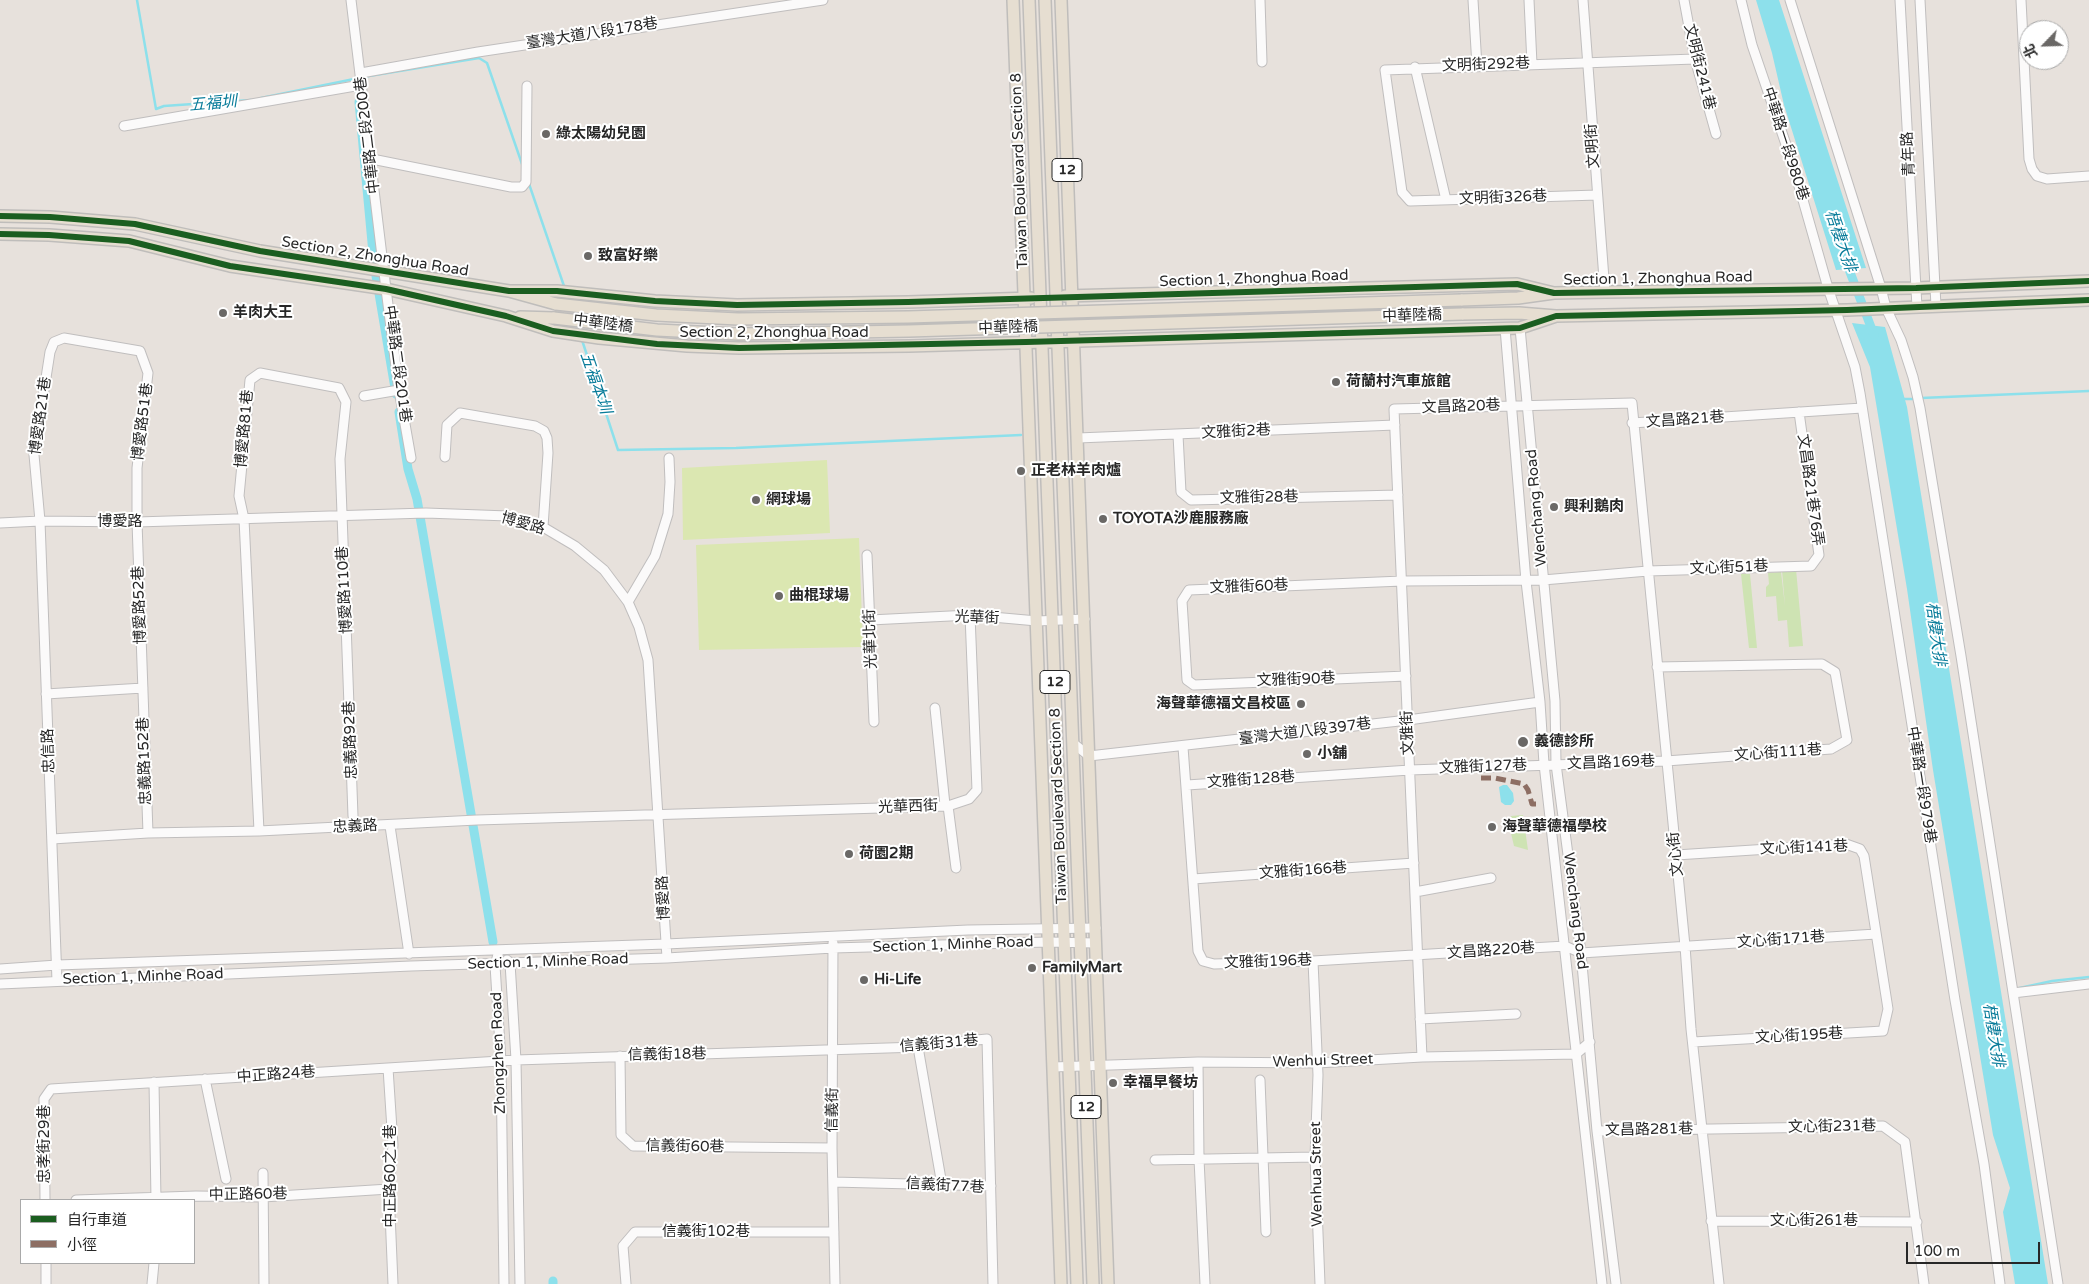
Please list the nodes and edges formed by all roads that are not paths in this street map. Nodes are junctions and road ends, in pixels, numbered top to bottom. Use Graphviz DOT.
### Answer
graph roads {
  1 [pos="823,0"];
  2 [pos="1013,0"];
  3 [pos="1029,0"];
  4 [pos="1045,0"];
  5 [pos="1061,0"];
  6 [pos="1260,0"];
  7 [pos="1473,0"];
  8 [pos="1529,0"];
  9 [pos="1583,0"];
  10 [pos="1684,0"];
  11 [pos="1741,0"];
  12 [pos="1790,0"];
  13 [pos="1900,0"];
  14 [pos="1920,0"];
  15 [pos="2021,0"];
  16 [pos="350,2"];
  17 [pos="1695,59"];
  18 [pos="1262,62"];
  19 [pos="1587,63"];
  20 [pos="1532,64"];
  21 [pos="1477,66"];
  22 [pos="1415,67"];
  23 [pos="361,73"];
  24 [pos="361,85"];
  25 [pos="527,86"];
  26 [pos="124,126"];
  27 [pos="1716,134"];
  28 [pos="372,159"];
  29 [pos="2089,176"];
  30 [pos="1597,195"];
  31 [pos="1446,200"];
  32 [pos="1410,202"];
  33 [pos="0,216"];
  34 [pos="0,234"];
  35 [pos="384,270"];
  36 [pos="2089,281"];
  37 [pos="1828,288"];
  38 [pos="1881,288"];
  39 [pos="1916,288"];
  40 [pos="1934,288"];
  41 [pos="386,289"];
  42 [pos="509,291"];
  43 [pos="1605,292"];
  44 [pos="1554,293"];
  45 [pos="1072,296"];
  46 [pos="1048,297"];
  47 [pos="1024,298"];
  48 [pos="2089,300"];
  49 [pos="556,304"];
  50 [pos="1936,306"];
  51 [pos="1917,307"];
  52 [pos="1886,308"];
  53 [pos="1841,310"];
  54 [pos="506,316"];
  55 [pos="1556,316"];
  56 [pos="554,318"];
  57 [pos="1505,328"];
  58 [pos="1520,328"];
  59 [pos="1074,341"];
  60 [pos="54,342"];
  61 [pos="1026,342"];
  62 [pos="1050,342"];
  63 [pos="399,390"];
  64 [pos="364,396"];
  65 [pos="1527,405"];
  66 [pos="1511,406"];
  67 [pos="1862,408"];
  68 [pos="1394,409"];
  69 [pos="1799,412"];
  70 [pos="1632,423"];
  71 [pos="1395,425"];
  72 [pos="1178,435"];
  73 [pos="1078,438"];
  74 [pos="445,457"];
  75 [pos="411,458"];
  76 [pos="669,458"];
  77 [pos="1398,495"];
  78 [pos="342,516"];
  79 [pos="244,519"];
  80 [pos="40,521"];
  81 [pos="137,522"];
  82 [pos="0,523"];
  83 [pos="543,528"];
  84 [pos="867,555"];
  85 [pos="1811,566"];
  86 [pos="1648,571"];
  87 [pos="1526,580"];
  88 [pos="1543,580"];
  89 [pos="1402,581"];
  90 [pos="628,602"];
  91 [pos="970,615"];
  92 [pos="1084,619"];
  93 [pos="870,620"];
  94 [pos="1069,620"];
  95 [pos="1037,621"];
  96 [pos="1052,621"];
  97 [pos="348,664"];
  98 [pos="1657,667"];
  99 [pos="1406,676"];
  100 [pos="1187,680"];
  101 [pos="143,688"];
  102 [pos="46,694"];
  103 [pos="1540,702"];
  104 [pos="935,708"];
  105 [pos="1408,720"];
  106 [pos="874,722"];
  107 [pos="1073,743"];
  108 [pos="1183,747"];
  109 [pos="1089,756"];
  110 [pos="1666,761"];
  111 [pos="1544,764"];
  112 [pos="1556,764"];
  113 [pos="1410,770"];
  114 [pos="1187,785"];
  115 [pos="947,806"];
  116 [pos="353,816"];
  117 [pos="659,816"];
  118 [pos="390,826"];
  119 [pos="259,831"];
  120 [pos="148,833"];
  121 [pos="52,839"];
  122 [pos="1676,855"];
  123 [pos="1414,863"];
  124 [pos="956,868"];
  125 [pos="1491,878"];
  126 [pos="1193,879"];
  127 [pos="1415,892"];
  128 [pos="1096,928"];
  129 [pos="1080,929"];
  130 [pos="1064,930"];
  131 [pos="1876,934"];
  132 [pos="832,935"];
  133 [pos="1048,936"];
  134 [pos="1065,942"];
  135 [pos="1080,942"];
  136 [pos="1096,942"];
  137 [pos="666,944"];
  138 [pos="1565,946"];
  139 [pos="1685,946"];
  140 [pos="833,948"];
  141 [pos="498,951"];
  142 [pos="1581,953"];
  143 [pos="409,954"];
  144 [pos="1418,956"];
  145 [pos="667,958"];
  146 [pos="1313,961"];
  147 [pos="510,964"];
  148 [pos="57,965"];
  149 [pos="495,965"];
  150 [pos="0,969"];
  151 [pos="57,981"];
  152 [pos="0,984"];
  153 [pos="2089,984"];
  154 [pos="2013,993"];
  155 [pos="1888,1009"];
  156 [pos="1516,1014"];
  157 [pos="1420,1019"];
  158 [pos="1590,1042"];
  159 [pos="1693,1042"];
  160 [pos="918,1047"];
  161 [pos="833,1051"];
  162 [pos="1576,1054"];
  163 [pos="620,1056"];
  164 [pos="1422,1057"];
  165 [pos="516,1060"];
  166 [pos="501,1062"];
  167 [pos="1198,1062"];
  168 [pos="1317,1063"];
  169 [pos="1101,1065"];
  170 [pos="1069,1066"];
  171 [pos="1085,1066"];
  172 [pos="1053,1067"];
  173 [pos="388,1068"];
  174 [pos="205,1079"];
  175 [pos="1260,1080"];
  176 [pos="154,1082"];
  177 [pos="51,1089"];
  178 [pos="1702,1129"];
  179 [pos="1597,1131"];
  180 [pos="832,1148"];
  181 [pos="1262,1157"];
  182 [pos="1315,1157"];
  183 [pos="1199,1159"];
  184 [pos="1155,1160"];
  185 [pos="263,1173"];
  186 [pos="226,1179"];
  187 [pos="833,1182"];
  188 [pos="942,1185"];
  189 [pos="991,1186"];
  190 [pos="389,1189"];
  191 [pos="263,1196"];
  192 [pos="45,1199"];
  193 [pos="156,1199"];
  194 [pos="1711,1221"];
  195 [pos="1917,1222"];
  196 [pos="834,1232"];
  197 [pos="1266,1232"];
  198 [pos="46,1264"];
  199 [pos="154,1264"];
  200 [pos="46,1284"];
  201 [pos="152,1284"];
  202 [pos="264,1284"];
  203 [pos="393,1284"];
  204 [pos="504,1284"];
  205 [pos="520,1284"];
  206 [pos="626,1284"];
  207 [pos="835,1284"];
  208 [pos="994,1284"];
  209 [pos="1061,1284"];
  210 [pos="1077,1284"];
  211 [pos="1092,1284"];
  212 [pos="1108,1284"];
  213 [pos="1205,1284"];
  214 [pos="1320,1284"];
  215 [pos="1602,1284"];
  216 [pos="1616,1284"];
  217 [pos="1720,1284"];
  218 [pos="1924,1284"];
  219 [pos="2000,1284"];
  220 [pos="2058,1284"];
  1 -- 23 [label="street, 臺灣大道八段178巷"];
  2 -- 47 [label="main road, Taiwan Boulevard Section 8 / 12"];
  3 -- 46 [label="main road, Taiwan Boulevard Section 8 / 12"];
  4 -- 46 [label="main road, Taiwan Boulevard Section 8 / 12"];
  5 -- 45 [label="main road, Taiwan Boulevard Section 8 / 12"];
  6 -- 18 [label="street"];
  7 -- 21 [label="street"];
  8 -- 20 [label="street"];
  9 -- 19 [label="street, 文明街"];
  10 -- 17 [label="street, 文明街241巷"];
  11 -- 37 [label="street, 中華路一段980巷"];
  12 -- 38 [label="street"];
  13 -- 39 [label="street, 青年路"];
  14 -- 40 [label="street, 青年路"];
  15 -- 29 [label="street"];
  16 -- 23 [label="street, 中華路二段200巷"];
  17 -- 19 [label="street, 文明街292巷"];
  17 -- 27 [label="street, 文明街241巷"];
  19 -- 20 [label="street, 文明街292巷"];
  19 -- 30 [label="street, 文明街"];
  20 -- 21 [label="street, 文明街292巷"];
  21 -- 22 [label="street, 文明街292巷"];
  22 -- 31 [label="street"];
  22 -- 32 [label="street, 文明街292巷"];
  23 -- 24 [label="street, 中華路二段200巷"];
  24 -- 26 [label="street"];
  24 -- 28 [label="street, 中華路二段200巷"];
  25 -- 28 [label="street"];
  28 -- 35 [label="street, 中華路二段200巷"];
  30 -- 31 [label="street, 文明街326巷"];
  30 -- 43 [label="street, 文明街"];
  31 -- 32 [label="street, 文明街326巷"];
  33 -- 35 [label="main road, Section 2, Zhonghua Road"];
  34 -- 41 [label="main road, Section 2, Zhonghua Road"];
  35 -- 41 [label="street, 中華路二段201巷"];
  35 -- 42 [label="main road, Section 2, Zhonghua Road"];
  36 -- 40 [label="main road, Section 1, Zhonghua Road"];
  37 -- 38 [label="main road, Section 1, Zhonghua Road"];
  37 -- 43 [label="main road, Section 1, Zhonghua Road"];
  37 -- 53 [label="street, 中華路一段979巷"];
  38 -- 39 [label="main road, Section 1, Zhonghua Road"];
  38 -- 52 [label="street"];
  39 -- 40 [label="main road, Section 1, Zhonghua Road"];
  39 -- 51 [label="street, 青年路"];
  40 -- 50 [label="street, 青年路"];
  41 -- 54 [label="main road, Section 2, Zhonghua Road"];
  41 -- 63 [label="street, 中華路二段201巷"];
  42 -- 47 [label="main road, Section 2, Zhonghua Road"];
  42 -- 49 [label="main road, Section 2, Zhonghua Road"];
  43 -- 44 [label="main road, Section 1, Zhonghua Road"];
  44 -- 45 [label="main road, Section 1, Zhonghua Road"];
  44 -- 49 [label="main road, 中華陸橋, bridge"];
  45 -- 46 [label="main road, Section 1, Zhonghua Road"];
  45 -- 59 [label="main road, Taiwan Boulevard Section 8 / 12"];
  46 -- 47 [label="main road, Section 2, Zhonghua Road"];
  46 -- 59 [label="main road, Taiwan Boulevard Section 8 / 12"];
  46 -- 61 [label="main road, Taiwan Boulevard Section 8 / 12"];
  46 -- 62 [label="main road, Taiwan Boulevard Section 8 / 12"];
  47 -- 61 [label="main road, Taiwan Boulevard Section 8 / 12"];
  48 -- 50 [label="main road"];
  50 -- 51 [label="main road"];
  51 -- 52 [label="main road"];
  52 -- 53 [label="main road"];
  52 -- 154 [label="street"];
  53 -- 55 [label="main road"];
  53 -- 67 [label="street, 中華路一段979巷"];
  54 -- 56 [label="main road, Section 2, Zhonghua Road"];
  54 -- 61 [label="main road, Section 2, Zhonghua Road"];
  55 -- 56 [label="main road, 中華陸橋, bridge"];
  55 -- 58 [label="main road"];
  57 -- 58 [label="main road"];
  57 -- 59 [label="main road"];
  57 -- 66 [label="street, Wenchang Road"];
  58 -- 65 [label="street, Wenchang Road"];
  59 -- 62 [label="main road"];
  59 -- 73 [label="main road, Taiwan Boulevard Section 8 / 12"];
  60 -- 80 [label="street, 博愛路21巷"];
  60 -- 81 [label="street, 博愛路51巷"];
  61 -- 62 [label="main road, Section 2, Zhonghua Road"];
  61 -- 95 [label="main road, Taiwan Boulevard Section 8 / 12"];
  62 -- 94 [label="main road, Taiwan Boulevard Section 8 / 12"];
  62 -- 96 [label="main road, Taiwan Boulevard Section 8 / 12"];
  63 -- 64 [label="street"];
  63 -- 75 [label="street, 中華路二段201巷"];
  65 -- 66 [label="street, 文昌路20巷"];
  65 -- 70 [label="street, 文昌路21巷"];
  65 -- 88 [label="street, Wenchang Road"];
  66 -- 68 [label="street, 文昌路20巷"];
  66 -- 87 [label="street, Wenchang Road"];
  67 -- 69 [label="street, 文昌路21巷"];
  67 -- 219 [label="street, 中華路一段979巷"];
  68 -- 71 [label="street, 文雅街"];
  69 -- 70 [label="street, 文昌路21巷"];
  69 -- 85 [label="street, 文昌路21巷76弄"];
  70 -- 86 [label="street, 文心街"];
  71 -- 72 [label="street, 文雅街2巷"];
  71 -- 77 [label="street, 文雅街"];
  72 -- 73 [label="street, 文雅街2巷"];
  72 -- 77 [label="street, 文雅街28巷"];
  73 -- 92 [label="main road, Taiwan Boulevard Section 8 / 12"];
  74 -- 83 [label="street"];
  76 -- 90 [label="street"];
  77 -- 89 [label="street, 文雅街"];
  78 -- 79 [label="street, 博愛路"];
  78 -- 79 [label="street, 博愛路81巷"];
  78 -- 83 [label="street, 博愛路"];
  78 -- 97 [label="street, 博愛路110巷"];
  79 -- 81 [label="street, 博愛路"];
  79 -- 119 [label="street"];
  80 -- 81 [label="street, 博愛路"];
  80 -- 82 [label="street, 博愛路"];
  80 -- 102 [label="street, 忠信路"];
  81 -- 101 [label="street, 博愛路52巷"];
  83 -- 90 [label="street, 博愛路"];
  84 -- 93 [label="street, 光華北街"];
  85 -- 86 [label="street, 文心街51巷"];
  86 -- 88 [label="street, 文心街51巷"];
  86 -- 98 [label="street, 文心街"];
  87 -- 88 [label="street, 文心街51巷"];
  87 -- 89 [label="street, 文心街51巷"];
  87 -- 103 [label="street, Wenchang Road"];
  88 -- 112 [label="street, Wenchang Road"];
  89 -- 99 [label="street, 文雅街"];
  89 -- 100 [label="street, 文雅街60巷"];
  90 -- 117 [label="street, 博愛路"];
  91 -- 93 [label="street, 光華街"];
  91 -- 95 [label="street, 光華街"];
  91 -- 115 [label="street, 光華西街"];
  92 -- 94 [label="street, 光華街"];
  92 -- 109 [label="main road, Taiwan Boulevard Section 8 / 12"];
  93 -- 106 [label="street, 光華北街"];
  94 -- 96 [label="street, 光華街"];
  94 -- 107 [label="main road, Taiwan Boulevard Section 8 / 12"];
  95 -- 96 [label="street, 光華街"];
  95 -- 133 [label="main road, Taiwan Boulevard Section 8 / 12"];
  96 -- 130 [label="main road, Taiwan Boulevard Section 8 / 12"];
  97 -- 116 [label="street, 忠義路92巷"];
  98 -- 110 [label="street, 文心街"];
  98 -- 110 [label="street, 文心街111巷"];
  99 -- 100 [label="street, 文雅街90巷"];
  99 -- 105 [label="street, 文雅街"];
  101 -- 102 [label="street"];
  101 -- 120 [label="street, 忠義路152巷"];
  102 -- 121 [label="street, 忠信路"];
  103 -- 105 [label="street, 臺灣大道八段397巷"];
  103 -- 111 [label="street, Wenchang Road"];
  104 -- 115 [label="street"];
  105 -- 108 [label="street, 臺灣大道八段397巷"];
  105 -- 113 [label="street, 文雅街"];
  107 -- 109 [label="street"];
  107 -- 129 [label="main road, Taiwan Boulevard Section 8 / 12"];
  108 -- 109 [label="street, 臺灣大道八段397巷"];
  108 -- 114 [label="street"];
  109 -- 128 [label="main road, Taiwan Boulevard Section 8 / 12"];
  110 -- 112 [label="street, 文昌路169巷"];
  110 -- 122 [label="street, 文心街"];
  111 -- 112 [label="street, 文雅街127巷"];
  111 -- 113 [label="street, 文雅街127巷"];
  111 -- 138 [label="street, Wenchang Road"];
  112 -- 142 [label="street, Wenchang Road"];
  113 -- 114 [label="street, 文雅街128巷"];
  113 -- 123 [label="street, 文雅街"];
  114 -- 126 [label="street, 文雅街128巷"];
  115 -- 117 [label="street, 光華西街"];
  115 -- 124 [label="street"];
  117 -- 118 [label="street, 忠義路"];
  117 -- 137 [label="street, 博愛路"];
  118 -- 119 [label="street, 忠義路"];
  118 -- 143 [label="street"];
  119 -- 120 [label="street, 忠義路"];
  120 -- 121 [label="street, 忠義路"];
  121 -- 148 [label="street, 忠信路"];
  122 -- 131 [label="street, 文心街141巷"];
  122 -- 139 [label="street, 文心街"];
  123 -- 126 [label="street, 文雅街166巷"];
  123 -- 127 [label="street, 文雅街"];
  125 -- 127 [label="street"];
  126 -- 146 [label="street, 文雅街196巷"];
  127 -- 144 [label="street, 文雅街"];
  128 -- 129 [label="street, Section 1, Minhe Road"];
  128 -- 136 [label="main road, Taiwan Boulevard Section 8 / 12"];
  129 -- 130 [label="street, Section 1, Minhe Road"];
  129 -- 135 [label="main road, Taiwan Boulevard Section 8 / 12"];
  129 -- 136 [label="main road"];
  130 -- 133 [label="street, Section 1, Minhe Road"];
  130 -- 134 [label="main road, Taiwan Boulevard Section 8 / 12"];
  131 -- 139 [label="street, 文心街171巷"];
  131 -- 155 [label="street, 文心街141巷"];
  132 -- 133 [label="street, Section 1, Minhe Road"];
  132 -- 137 [label="street, Section 1, Minhe Road"];
  132 -- 140 [label="street, 信義街"];
  133 -- 134 [label="street, Section 1, Minhe Road"];
  133 -- 140 [label="street, Section 1, Minhe Road"];
  133 -- 172 [label="main road, Taiwan Boulevard Section 8 / 12"];
  134 -- 135 [label="street, Section 1, Minhe Road"];
  134 -- 170 [label="main road, Taiwan Boulevard Section 8 / 12"];
  135 -- 136 [label="street, Section 1, Minhe Road"];
  135 -- 171 [label="main road, Taiwan Boulevard Section 8 / 12"];
  136 -- 169 [label="main road, Taiwan Boulevard Section 8 / 12"];
  137 -- 141 [label="street, Section 1, Minhe Road"];
  137 -- 145 [label="street, 博愛路"];
  138 -- 142 [label="street"];
  138 -- 144 [label="street, 文昌路220巷"];
  138 -- 162 [label="street, Wenchang Road"];
  139 -- 142 [label="street, 文心街171巷"];
  139 -- 159 [label="street, 文心街"];
  140 -- 145 [label="street, Section 1, Minhe Road"];
  140 -- 161 [label="street, 信義街"];
  141 -- 143 [label="street, Section 1, Minhe Road"];
  141 -- 147 [label="street"];
  141 -- 149 [label="street, Zhongzhen Road"];
  142 -- 158 [label="street, Wenchang Road"];
  143 -- 148 [label="street, Section 1, Minhe Road"];
  144 -- 146 [label="street, 文雅街196巷"];
  144 -- 157 [label="street, 文雅街"];
  145 -- 147 [label="street, Section 1, Minhe Road"];
  146 -- 168 [label="street, Wenhua Street"];
  147 -- 149 [label="street, Section 1, Minhe Road"];
  147 -- 165 [label="street, Zhongzhen Road"];
  148 -- 150 [label="street, Section 1, Minhe Road"];
  148 -- 151 [label="street, 忠信路"];
  149 -- 151 [label="street, Section 1, Minhe Road"];
  149 -- 166 [label="street, Zhongzhen Road"];
  151 -- 152 [label="street, Section 1, Minhe Road"];
  153 -- 154 [label="street"];
  154 -- 220 [label="street"];
  155 -- 159 [label="street, 文心街195巷"];
  156 -- 157 [label="street"];
  157 -- 164 [label="street, 文雅街"];
  158 -- 162 [label="street"];
  158 -- 179 [label="street, Wenchang Road"];
  159 -- 178 [label="street, 文心街"];
  160 -- 161 [label="street, 信義街31巷"];
  160 -- 188 [label="street"];
  160 -- 189 [label="street, 信義街31巷"];
  161 -- 163 [label="street, 信義街18巷"];
  161 -- 180 [label="street, 信義街"];
  162 -- 164 [label="street, Wenhui Street"];
  162 -- 215 [label="street, Wenchang Road"];
  163 -- 165 [label="street, 信義街18巷"];
  163 -- 180 [label="street, 信義街60巷"];
  164 -- 168 [label="street, Wenhui Street"];
  165 -- 166 [label="street, 信義街18巷"];
  165 -- 205 [label="street, Zhongzhen Road"];
  166 -- 173 [label="street, 中正路24巷"];
  166 -- 204 [label="street, Zhongzhen Road"];
  167 -- 168 [label="street, Wenhui Street"];
  167 -- 169 [label="street, Wenhui Street"];
  167 -- 183 [label="street"];
  168 -- 182 [label="street, Wenhua Street"];
  169 -- 171 [label="street, Wenhui Street"];
  169 -- 212 [label="main road, Taiwan Boulevard Section 8 / 12"];
  170 -- 171 [label="street, Wenhui Street"];
  170 -- 172 [label="street, Wenhui Street"];
  170 -- 210 [label="main road, Taiwan Boulevard Section 8 / 12"];
  171 -- 211 [label="main road, Taiwan Boulevard Section 8 / 12"];
  172 -- 209 [label="main road, Taiwan Boulevard Section 8 / 12"];
  173 -- 174 [label="street, 中正路24巷"];
  173 -- 190 [label="street, 中正路60之1巷"];
  174 -- 176 [label="street, 中正路24巷"];
  174 -- 186 [label="street"];
  175 -- 181 [label="street"];
  176 -- 177 [label="street, 中正路24巷"];
  176 -- 193 [label="street"];
  177 -- 192 [label="street, 忠孝街29巷"];
  178 -- 179 [label="street, 文昌路281巷"];
  178 -- 194 [label="street, 文心街"];
  178 -- 195 [label="street, 文心街231巷"];
  179 -- 216 [label="street, Wenchang Road"];
  180 -- 187 [label="street, 信義街"];
  181 -- 182 [label="street"];
  181 -- 183 [label="street"];
  181 -- 197 [label="street"];
  182 -- 214 [label="street, Wenhua Street"];
  183 -- 184 [label="street"];
  183 -- 213 [label="street"];
  185 -- 191 [label="street"];
  187 -- 188 [label="street, 信義街77巷"];
  187 -- 196 [label="street, 信義街"];
  188 -- 189 [label="street, 信義街77巷"];
  189 -- 208 [label="street, 信義街77巷"];
  190 -- 191 [label="street, 中正路60巷"];
  190 -- 203 [label="street, 中正路60之1巷"];
  191 -- 193 [label="street, 中正路60巷"];
  191 -- 202 [label="street"];
  194 -- 195 [label="street, 文心街261巷"];
  194 -- 217 [label="street, 文心街"];
  195 -- 218 [label="street, 文心街231巷"];
  196 -- 206 [label="street, 信義街102巷"];
  196 -- 207 [label="street, 信義街"];
  198 -- 200 [label="street"];
  199 -- 201 [label="street"];
}
